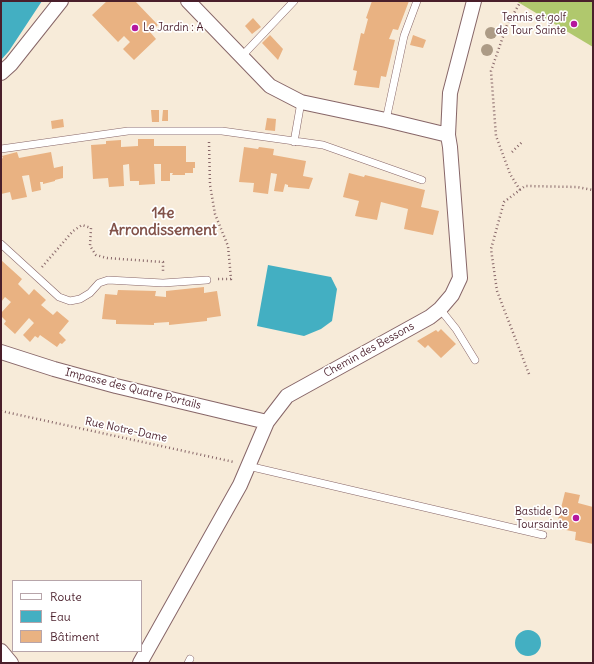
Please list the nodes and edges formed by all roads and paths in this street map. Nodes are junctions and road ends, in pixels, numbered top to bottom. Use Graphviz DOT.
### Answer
graph roads {
  1 [pos="61,1"];
  2 [pos="188,1"];
  3 [pos="294,1"];
  4 [pos="417,1"];
  5 [pos="474,1"];
  6 [pos="521,1"];
  7 [pos="242,56"];
  8 [pos="1,74"];
  9 [pos="301,102"];
  10 [pos="386,120"];
  11 [pos="209,131"];
  12 [pos="448,135"];
  13 [pos="294,142"];
  14 [pos="522,142"];
  15 [pos="1,149"];
  16 [pos="512,152"];
  17 [pos="422,180"];
  18 [pos="520,190"];
  19 [pos="593,190"];
  20 [pos="1,244"];
  21 [pos="35,275"];
  22 [pos="207,280"];
  23 [pos="163,283"];
  24 [pos="440,309"];
  25 [pos="1,352"];
  26 [pos="475,360"];
  27 [pos="529,374"];
  28 [pos="1,411"];
  29 [pos="267,422"];
  30 [pos="248,466"];
  31 [pos="543,535"];
  32 [pos="1,651"];
  33 [pos="11,663"];
  34 [pos="140,663"];
  1 -- 8 [label="street"];
  2 -- 7 [label="street"];
  3 -- 7 [label="lane"];
  4 -- 10 [label="lane"];
  5 -- 12 [label="street, Chemin des Bessons"];
  6 -- 18 [label="path"];
  7 -- 9 [label="street"];
  9 -- 10 [label="street"];
  9 -- 13 [label="lane"];
  10 -- 12 [label="street"];
  11 -- 13 [label="lane"];
  11 -- 15 [label="lane"];
  11 -- 22 [label="path"];
  12 -- 24 [label="street, Chemin des Bessons"];
  13 -- 17 [label="lane"];
  14 -- 16 [label="path"];
  18 -- 19 [label="path"];
  18 -- 27 [label="path"];
  20 -- 21 [label="lane"];
  21 -- 23 [label="lane"];
  21 -- 23 [label="path"];
  22 -- 23 [label="lane"];
  24 -- 26 [label="lane"];
  24 -- 29 [label="street, Chemin des Bessons"];
  25 -- 29 [label="street, Impasse des Quatre Portails"];
  28 -- 30 [label="path, Rue Notre-Dame"];
  29 -- 30 [label="street, Chemin des Bessons"];
  30 -- 31 [label="lane"];
  30 -- 34 [label="street, Chemin des Bessons"];
  32 -- 33 [label="street"];
}
